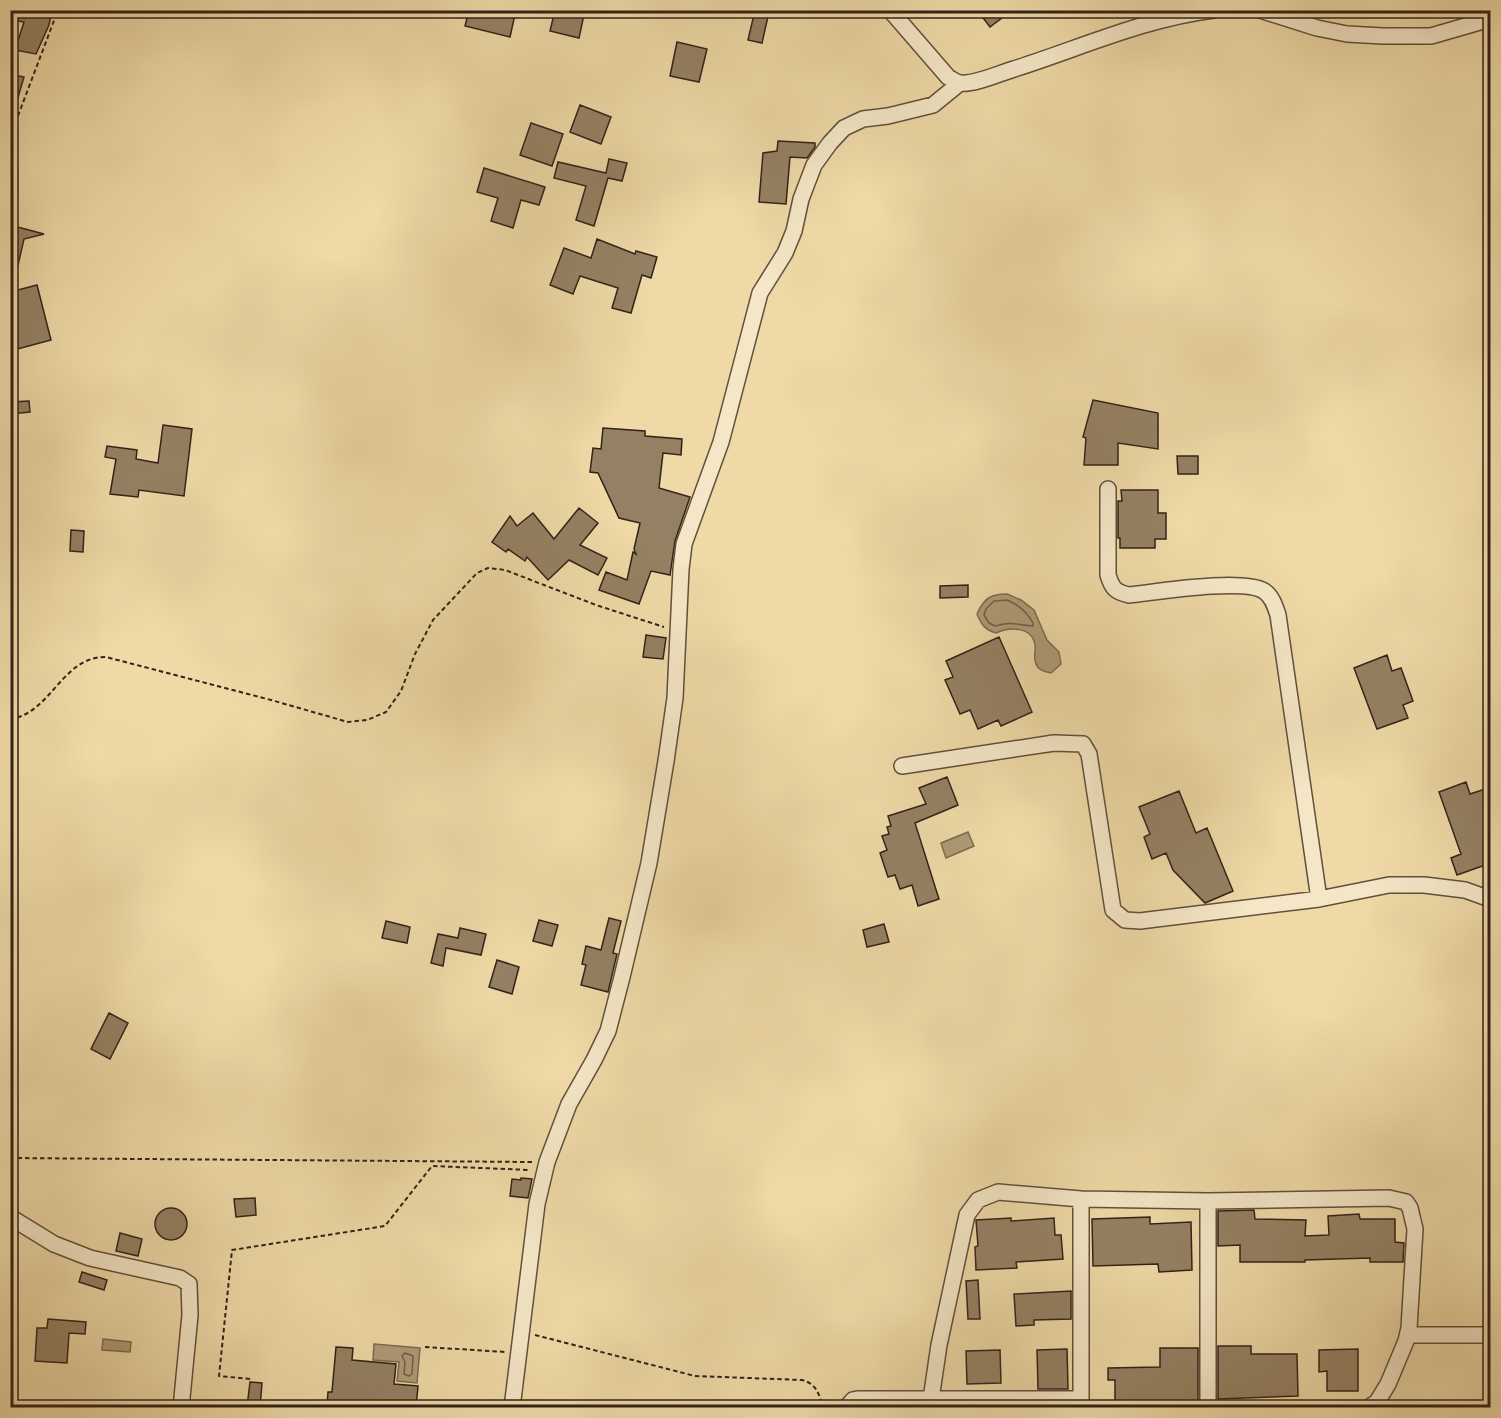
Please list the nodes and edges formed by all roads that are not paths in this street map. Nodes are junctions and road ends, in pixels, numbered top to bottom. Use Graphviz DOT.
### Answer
graph roads {
  1 [pos="890,10"];
  2 [pos="1214,10"];
  3 [pos="1260,10"];
  4 [pos="1491,19"];
  5 [pos="960,83"];
  6 [pos="1108,489"];
  7 [pos="902,766"];
  8 [pos="1319,899"];
  9 [pos="1491,899"];
  10 [pos="1081,1198"];
  11 [pos="1208,1201"];
  12 [pos="10,1217"];
  13 [pos="1408,1335"];
  14 [pos="1491,1335"];
  15 [pos="931,1399"];
  16 [pos="1081,1403"];
  17 [pos="181,1407"];
  18 [pos="512,1407"];
  19 [pos="846,1407"];
  20 [pos="1208,1407"];
  21 [pos="1368,1407"];
  1 -- 5 [label="street"];
  2 -- 5 [label="street"];
  3 -- 4 [label="street"];
  5 -- 18 [label="street"];
  6 -- 8 [label="street"];
  7 -- 8 [label="street"];
  8 -- 9 [label="street"];
  10 -- 11 [label="street"];
  10 -- 15 [label="street"];
  10 -- 16 [label="street"];
  11 -- 13 [label="street"];
  11 -- 20 [label="street"];
  12 -- 17 [label="street"];
  13 -- 14 [label="street"];
  13 -- 21 [label="street"];
  15 -- 16 [label="street"];
  15 -- 19 [label="street"];
}
